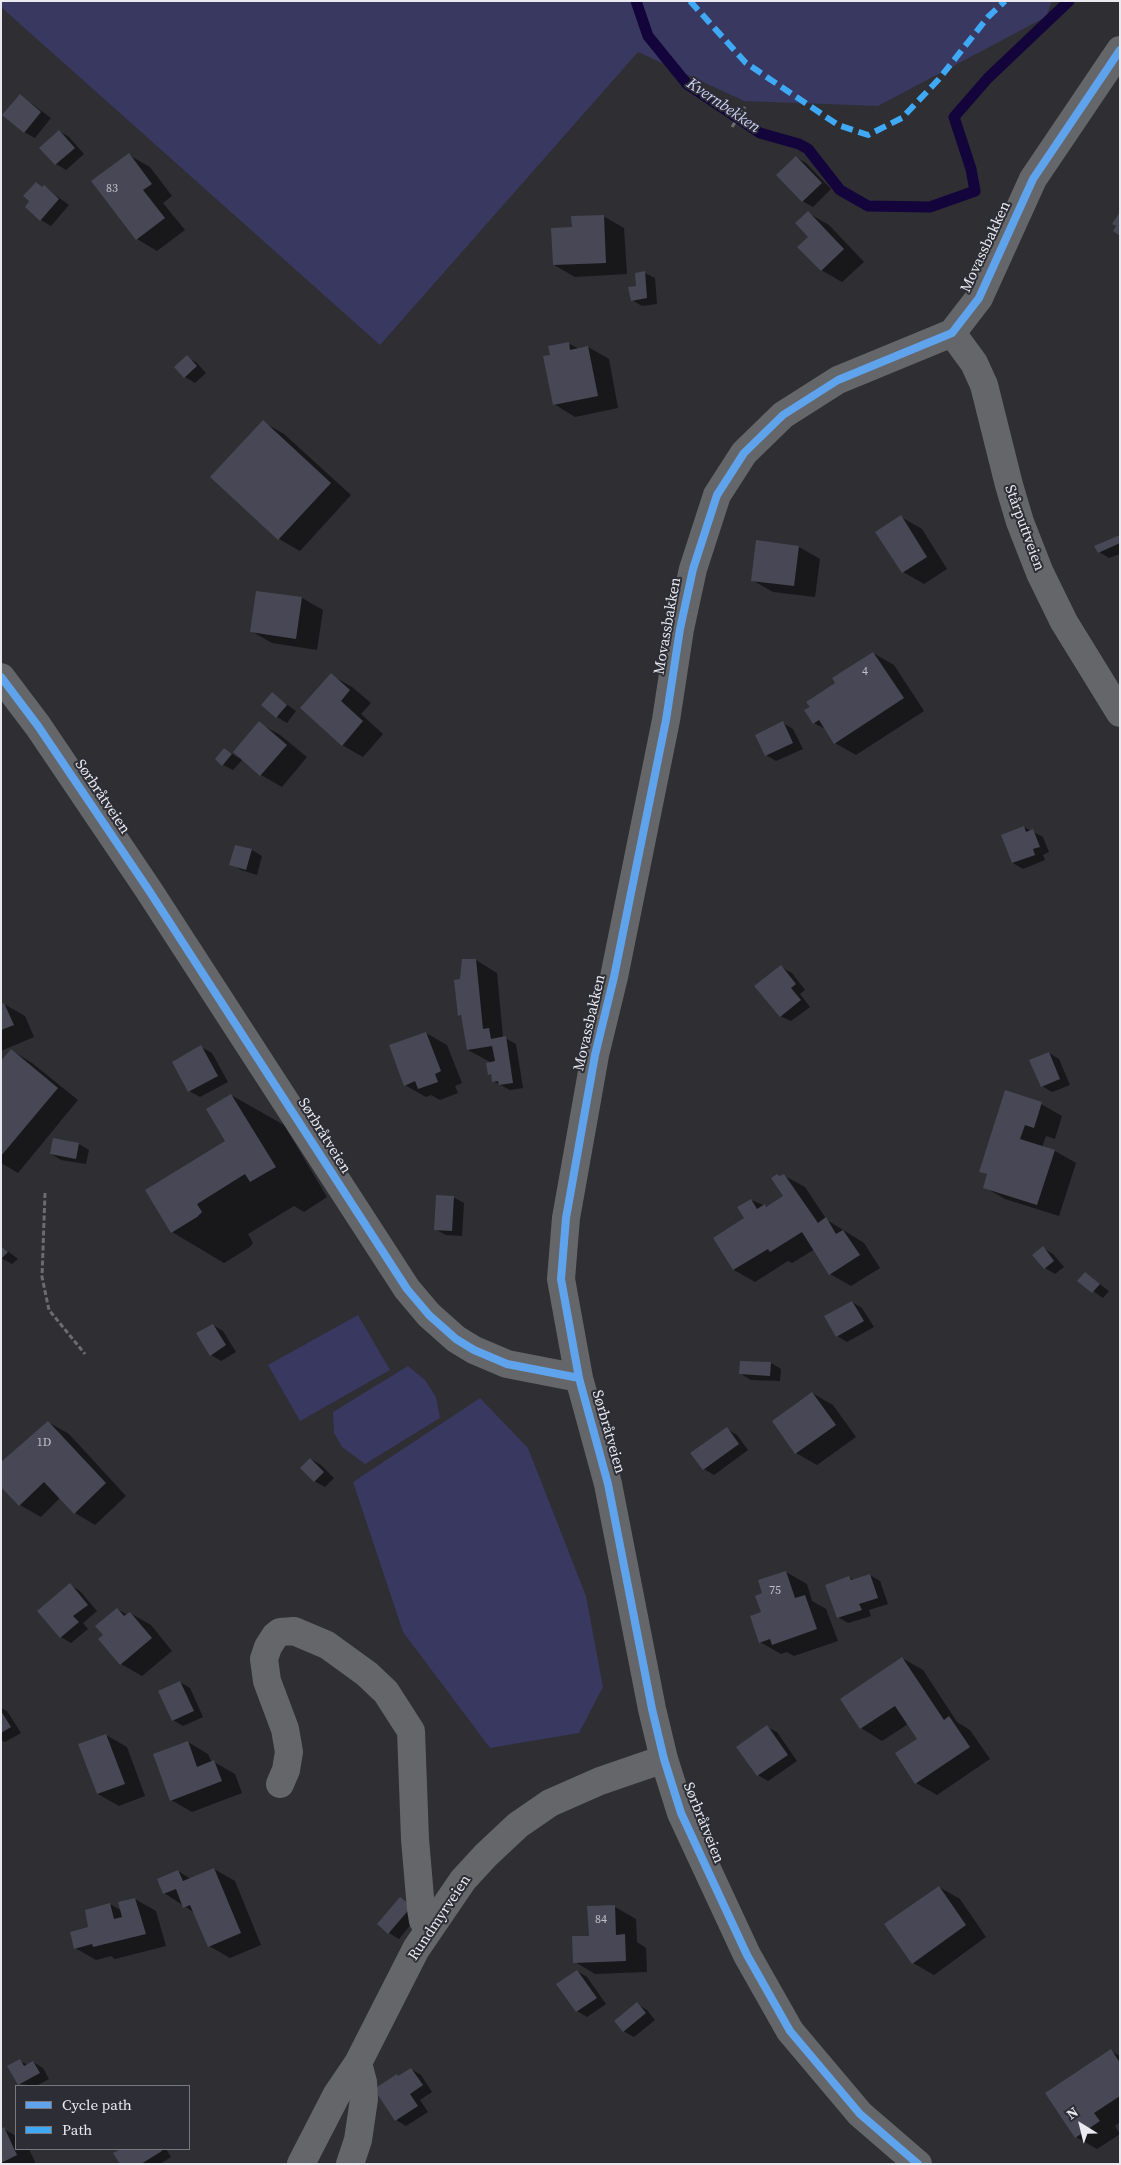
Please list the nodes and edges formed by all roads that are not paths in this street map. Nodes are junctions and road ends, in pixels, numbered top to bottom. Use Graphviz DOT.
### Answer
graph roads {
  1 [pos="1120,50"];
  2 [pos="952,333"];
  3 [pos="1,677"];
  4 [pos="1120,713"];
  5 [pos="580,1378"];
  6 [pos="664,1758"];
  7 [pos="280,1784"];
  8 [pos="430,1928"];
  9 [pos="358,2063"];
  10 [pos="301,2164"];
  11 [pos="350,2164"];
  12 [pos="918,2164"];
  1 -- 2 [label="street, Movassbakken"];
  2 -- 4 [label="street, Stårputtveien"];
  2 -- 5 [label="street, Movassbakken"];
  3 -- 5 [label="street, Sørbråtveien"];
  5 -- 6 [label="street, Sørbråtveien"];
  6 -- 8 [label="street, Rundmyrveien"];
  6 -- 12 [label="street, Sørbråtveien"];
  7 -- 8 [label="street"];
  8 -- 9 [label="street, Rundmyrveien"];
  9 -- 10 [label="street, Rundmyrveien"];
  9 -- 11 [label="street"];
}
